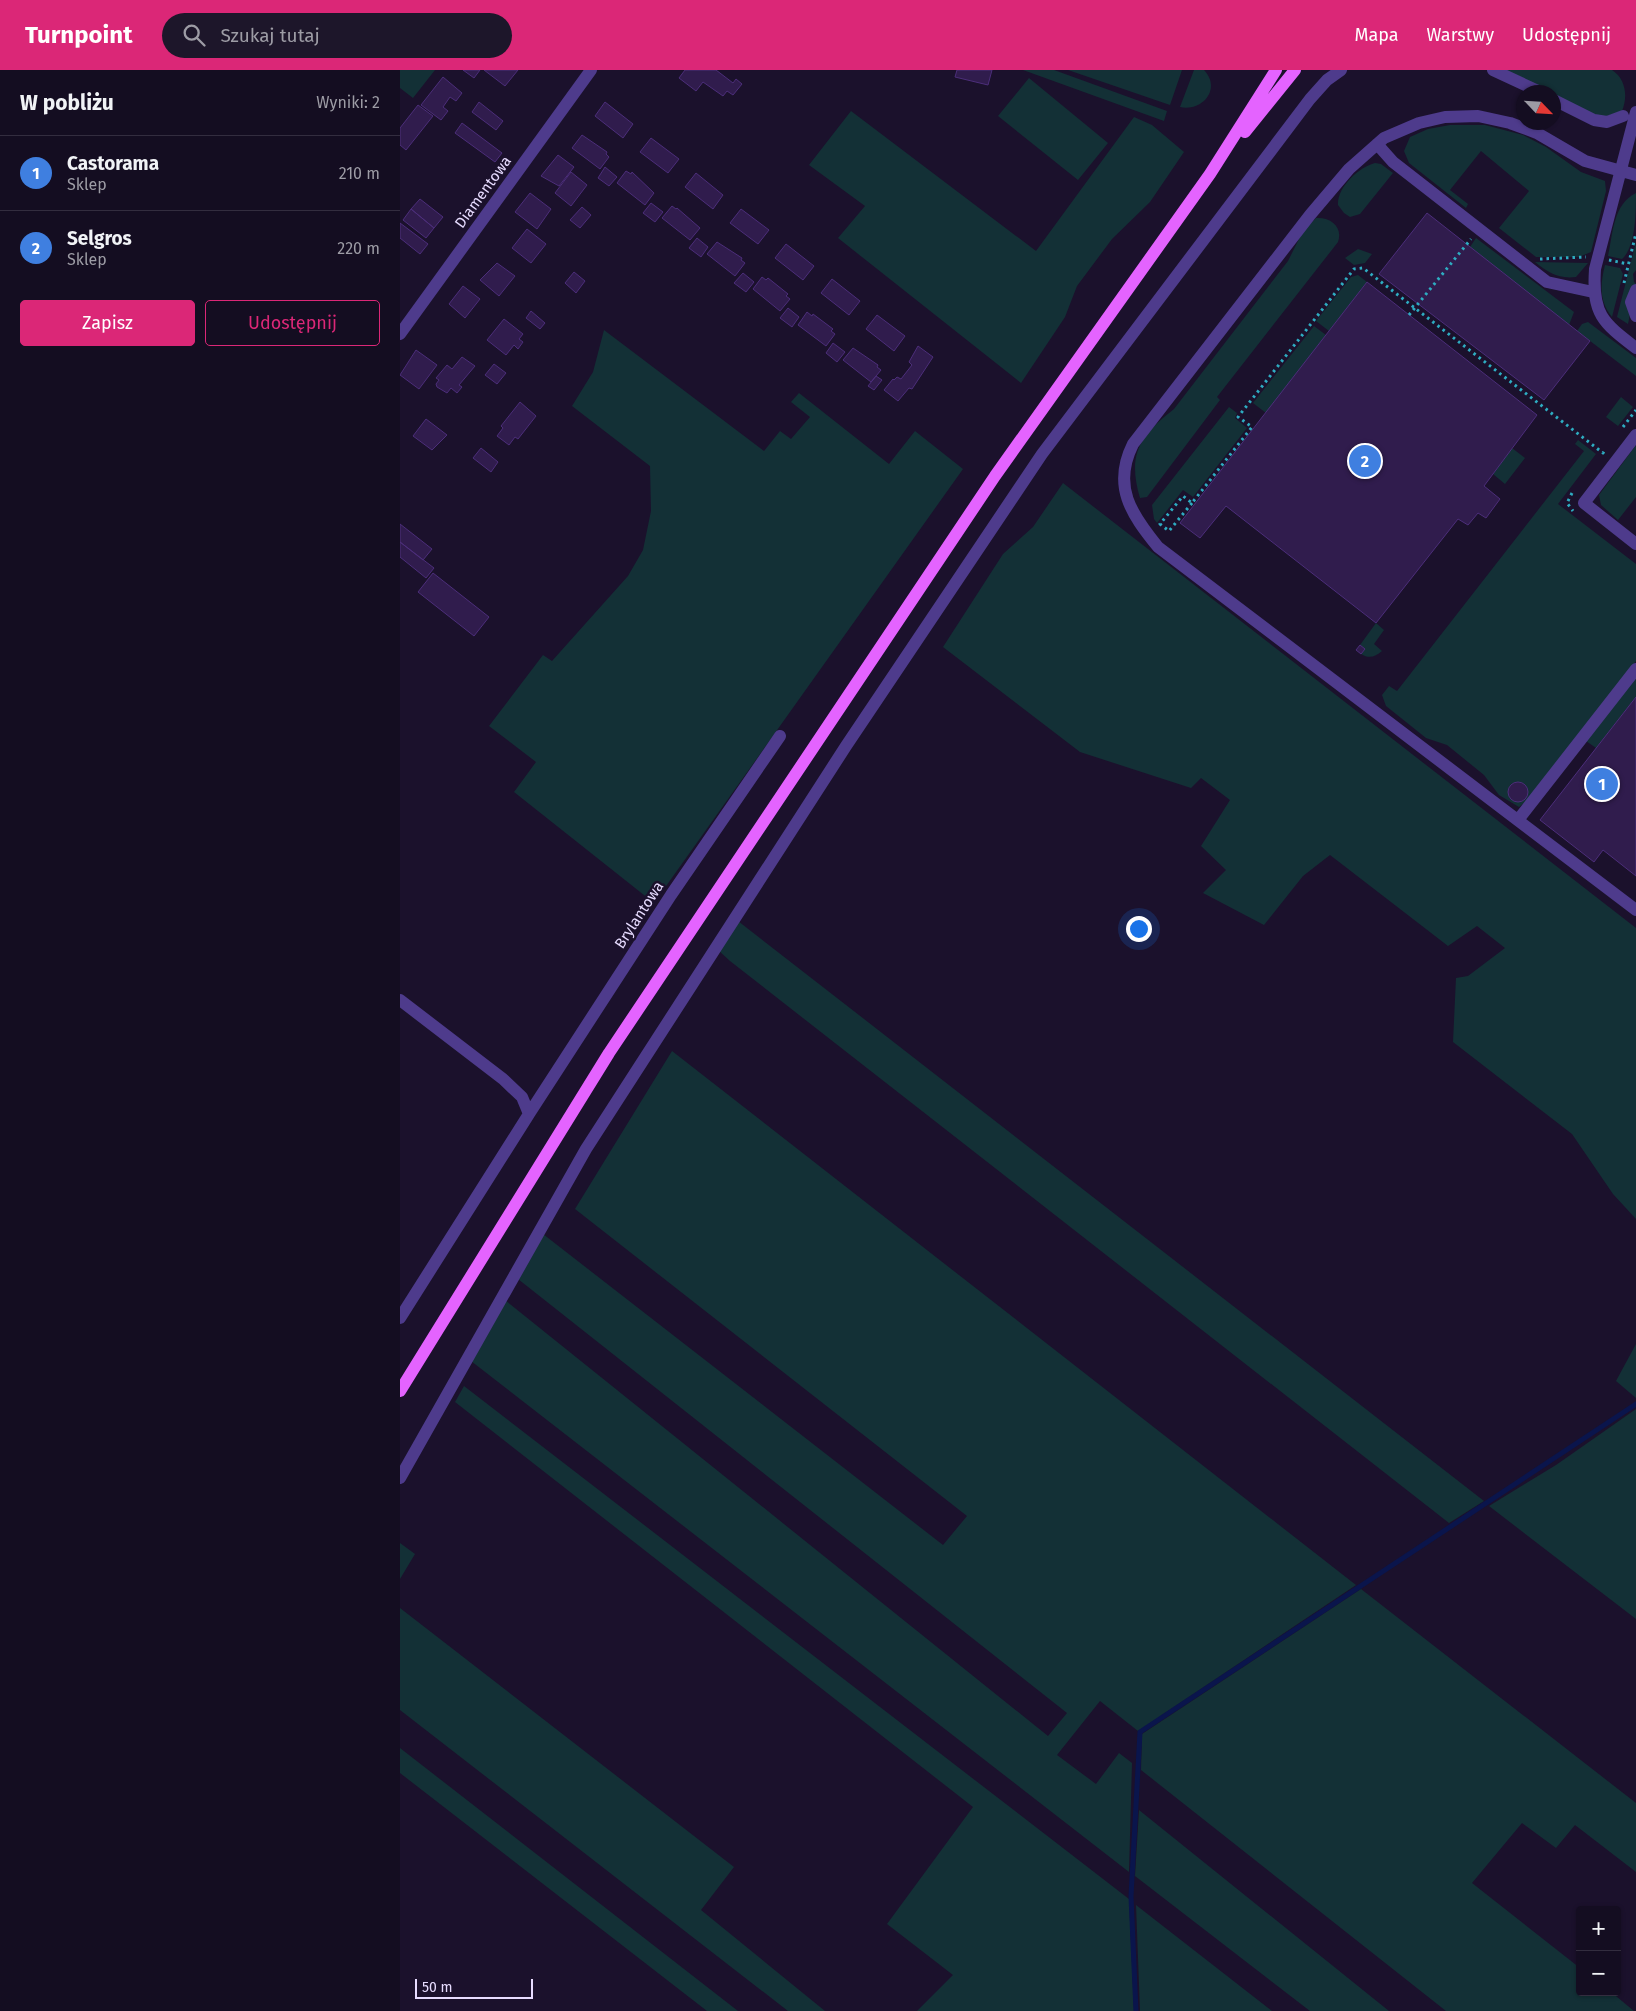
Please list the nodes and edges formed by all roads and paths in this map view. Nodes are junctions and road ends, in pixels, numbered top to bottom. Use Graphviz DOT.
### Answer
graph roads {
  1 [pos="591,70"];
  2 [pos="1276,70"];
  3 [pos="1295,70"];
  4 [pos="1341,70"];
  5 [pos="1493,70"];
  6 [pos="1525,85"];
  7 [pos="1561,104"];
  8 [pos="1636,112"];
  9 [pos="1623,116"];
  10 [pos="1377,144"];
  11 [pos="1621,171"];
  12 [pos="1210,174"];
  13 [pos="1636,175"];
  14 [pos="1636,290"];
  15 [pos="1593,292"];
  16 [pos="1636,316"];
  17 [pos="400,334"];
  18 [pos="1636,348"];
  19 [pos="1636,410"];
  20 [pos="1621,429"];
  21 [pos="1636,435"];
  22 [pos="1607,447"];
  23 [pos="1192,503"];
  24 [pos="1636,544"];
  25 [pos="1636,669"];
  26 [pos="780,736"];
  27 [pos="1518,820"];
  28 [pos="1636,910"];
  29 [pos="400,1000"];
  30 [pos="529,1114"];
  31 [pos="400,1318"];
  32 [pos="400,1391"];
  33 [pos="400,1478"];
  1 -- 17 [label="street, Diamentowa"];
  2 -- 12 [label="main road"];
  3 -- 12 [label="main road"];
  4 -- 33 [label="street"];
  5 -- 6 [label="street"];
  7 -- 9 [label="street"];
  8 -- 11 [label="street"];
  10 -- 11 [label="street"];
  10 -- 15 [label="street"];
  10 -- 27 [label="street"];
  11 -- 13 [label="street"];
  11 -- 15 [label="street"];
  12 -- 32 [label="main road"];
  14 -- 16 [label="street"];
  15 -- 18 [label="street"];
  19 -- 20 [label="path"];
  21 -- 24 [label="street"];
  22 -- 23 [label="path"];
  23 -- 23 [label="path"];
  25 -- 27 [label="street"];
  26 -- 30 [label="street, Brylantowa"];
  27 -- 28 [label="street"];
  29 -- 30 [label="street"];
  30 -- 31 [label="street, Brylantowa"];
}
